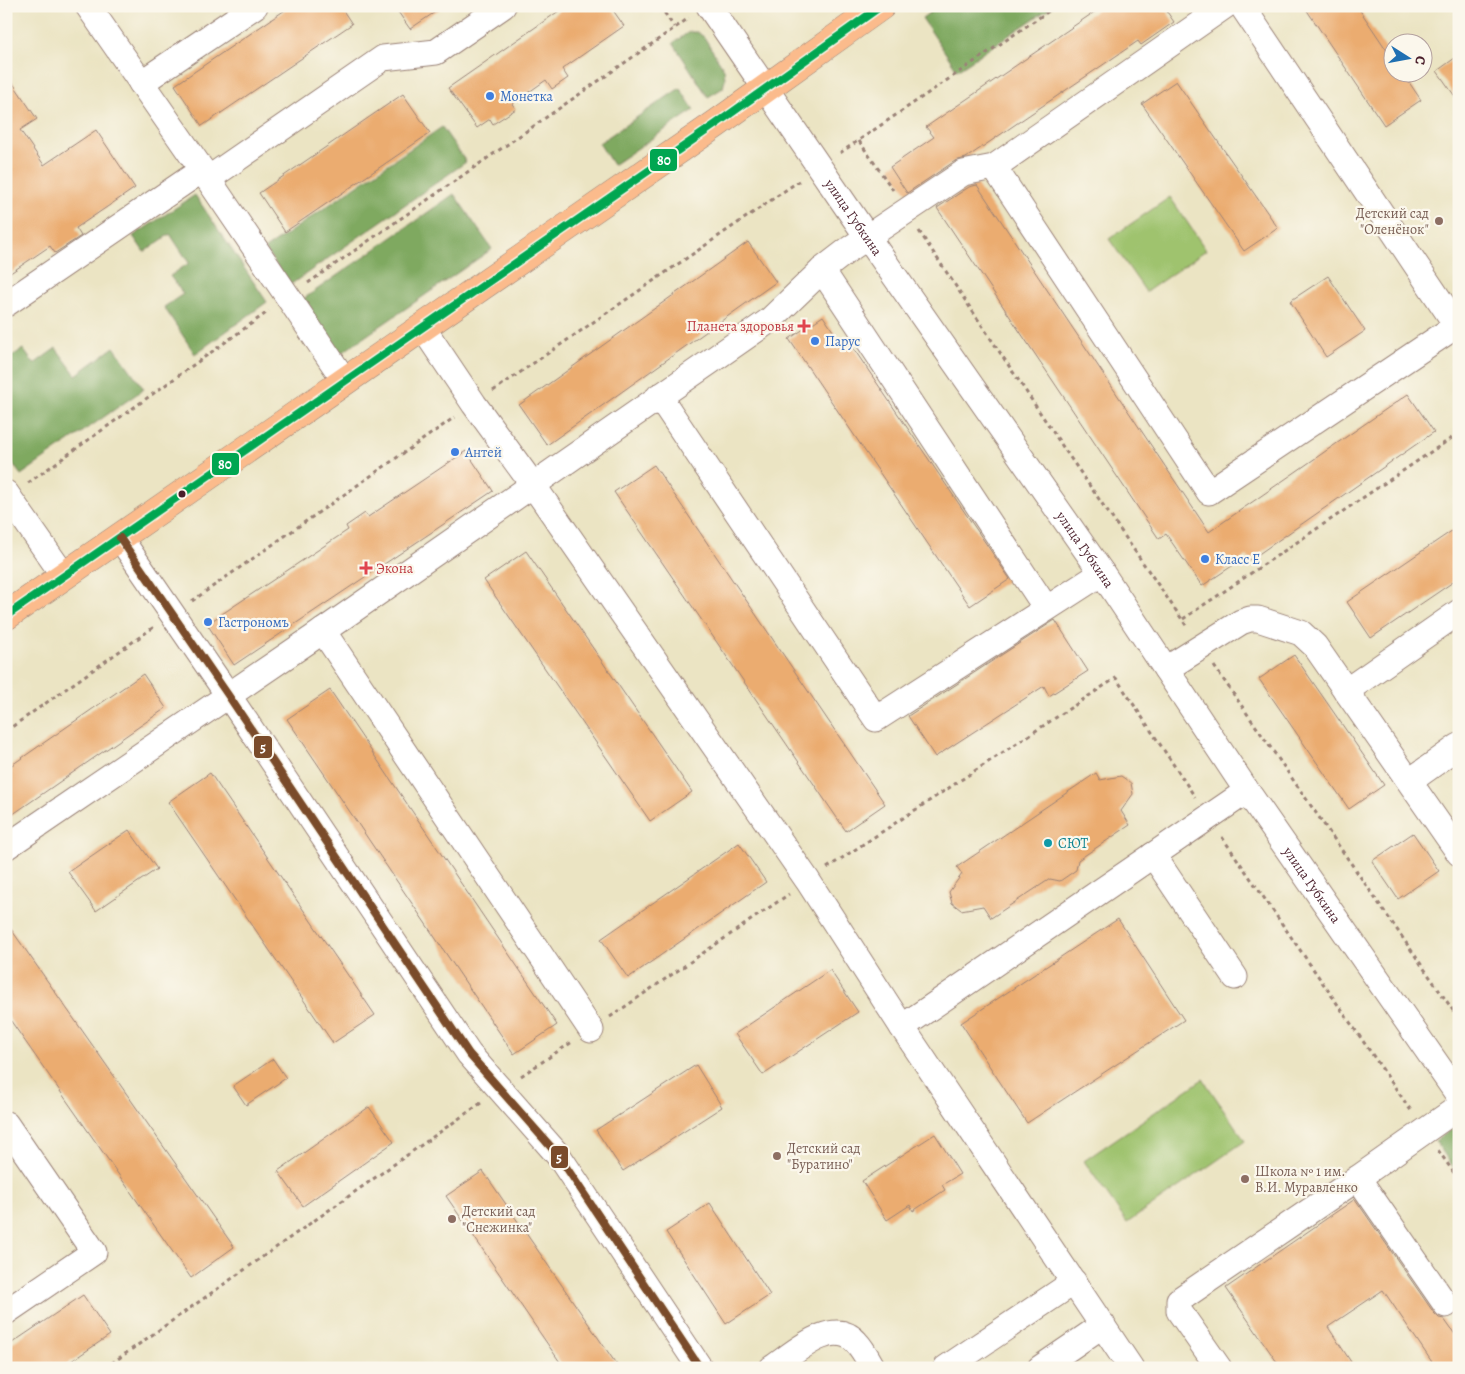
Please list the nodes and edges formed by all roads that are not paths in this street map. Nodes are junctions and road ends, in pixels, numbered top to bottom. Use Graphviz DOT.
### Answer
graph roads {
  1 [pos="88,6"];
  2 [pos="255,6"];
  3 [pos="503,6"];
  4 [pos="881,6"];
  5 [pos="1225,6"];
  6 [pos="1242,6"];
  7 [pos="700,12"];
  8 [pos="141,83"];
  9 [pos="766,89"];
  10 [pos="994,167"];
  11 [pos="205,174"];
  12 [pos="868,238"];
  13 [pos="822,270"];
  14 [pos="6,304"];
  15 [pos="1458,327"];
  16 [pos="423,328"];
  17 [pos="345,381"];
  18 [pos="659,396"];
  19 [pos="533,485"];
  20 [pos="8,495"];
  21 [pos="120,538"];
  22 [pos="1102,573"];
  23 [pos="64,576"];
  24 [pos="1046,608"];
  25 [pos="1459,612"];
  26 [pos="6,616"];
  27 [pos="323,631"];
  28 [pos="1166,668"];
  29 [pos="1346,691"];
  30 [pos="228,695"];
  31 [pos="1459,746"];
  32 [pos="1410,781"];
  33 [pos="1247,791"];
  34 [pos="6,847"];
  35 [pos="1459,853"];
  36 [pos="1153,855"];
  37 [pos="1235,977"];
  38 [pos="902,1027"];
  39 [pos="591,1030"];
  40 [pos="1459,1096"];
  41 [pos="1459,1108"];
  42 [pos="6,1124"];
  43 [pos="1358,1178"];
  44 [pos="1074,1282"];
  45 [pos="1446,1305"];
  46 [pos="6,1312"];
  47 [pos="1103,1325"];
  48 [pos="700,1368"];
  49 [pos="772,1368"];
  50 [pos="873,1368"];
  51 [pos="946,1368"];
  52 [pos="1040,1368"];
  53 [pos="1131,1368"];
  54 [pos="1219,1368"];
  1 -- 8 [label="street"];
  2 -- 8 [label="street"];
  3 -- 11 [label="street"];
  4 -- 9 [label="main road"];
  5 -- 10 [label="street"];
  6 -- 15 [label="street"];
  7 -- 9 [label="street, улица Губкина"];
  8 -- 11 [label="street"];
  9 -- 12 [label="street, улица Губкина"];
  9 -- 16 [label="main road"];
  10 -- 12 [label="street"];
  10 -- 15 [label="street"];
  11 -- 14 [label="street"];
  11 -- 17 [label="street"];
  12 -- 13 [label="street"];
  12 -- 22 [label="street, улица Губкина"];
  13 -- 18 [label="street"];
  13 -- 24 [label="street"];
  16 -- 17 [label="main road"];
  16 -- 19 [label="street"];
  17 -- 21 [label="main road"];
  18 -- 19 [label="street"];
  18 -- 24 [label="street"];
  19 -- 27 [label="street"];
  19 -- 38 [label="street"];
  20 -- 23 [label="street"];
  21 -- 23 [label="main road"];
  21 -- 30 [label="street"];
  22 -- 24 [label="street"];
  22 -- 28 [label="street, улица Губкина"];
  23 -- 26 [label="main road"];
  25 -- 29 [label="street"];
  27 -- 30 [label="street"];
  27 -- 39 [label="street"];
  28 -- 29 [label="street"];
  28 -- 33 [label="street, улица Губкина"];
  29 -- 32 [label="street"];
  30 -- 34 [label="street"];
  30 -- 48 [label="street"];
  31 -- 32 [label="street"];
  32 -- 35 [label="street"];
  33 -- 36 [label="street"];
  33 -- 40 [label="street, улица Губкина"];
  36 -- 37 [label="street"];
  36 -- 38 [label="street"];
  38 -- 44 [label="street"];
  41 -- 43 [label="street"];
  42 -- 46 [label="street"];
  43 -- 45 [label="street"];
  43 -- 54 [label="street"];
  44 -- 47 [label="street"];
  44 -- 51 [label="street"];
  47 -- 52 [label="street"];
  47 -- 53 [label="street"];
  49 -- 50 [label="street"];
}
